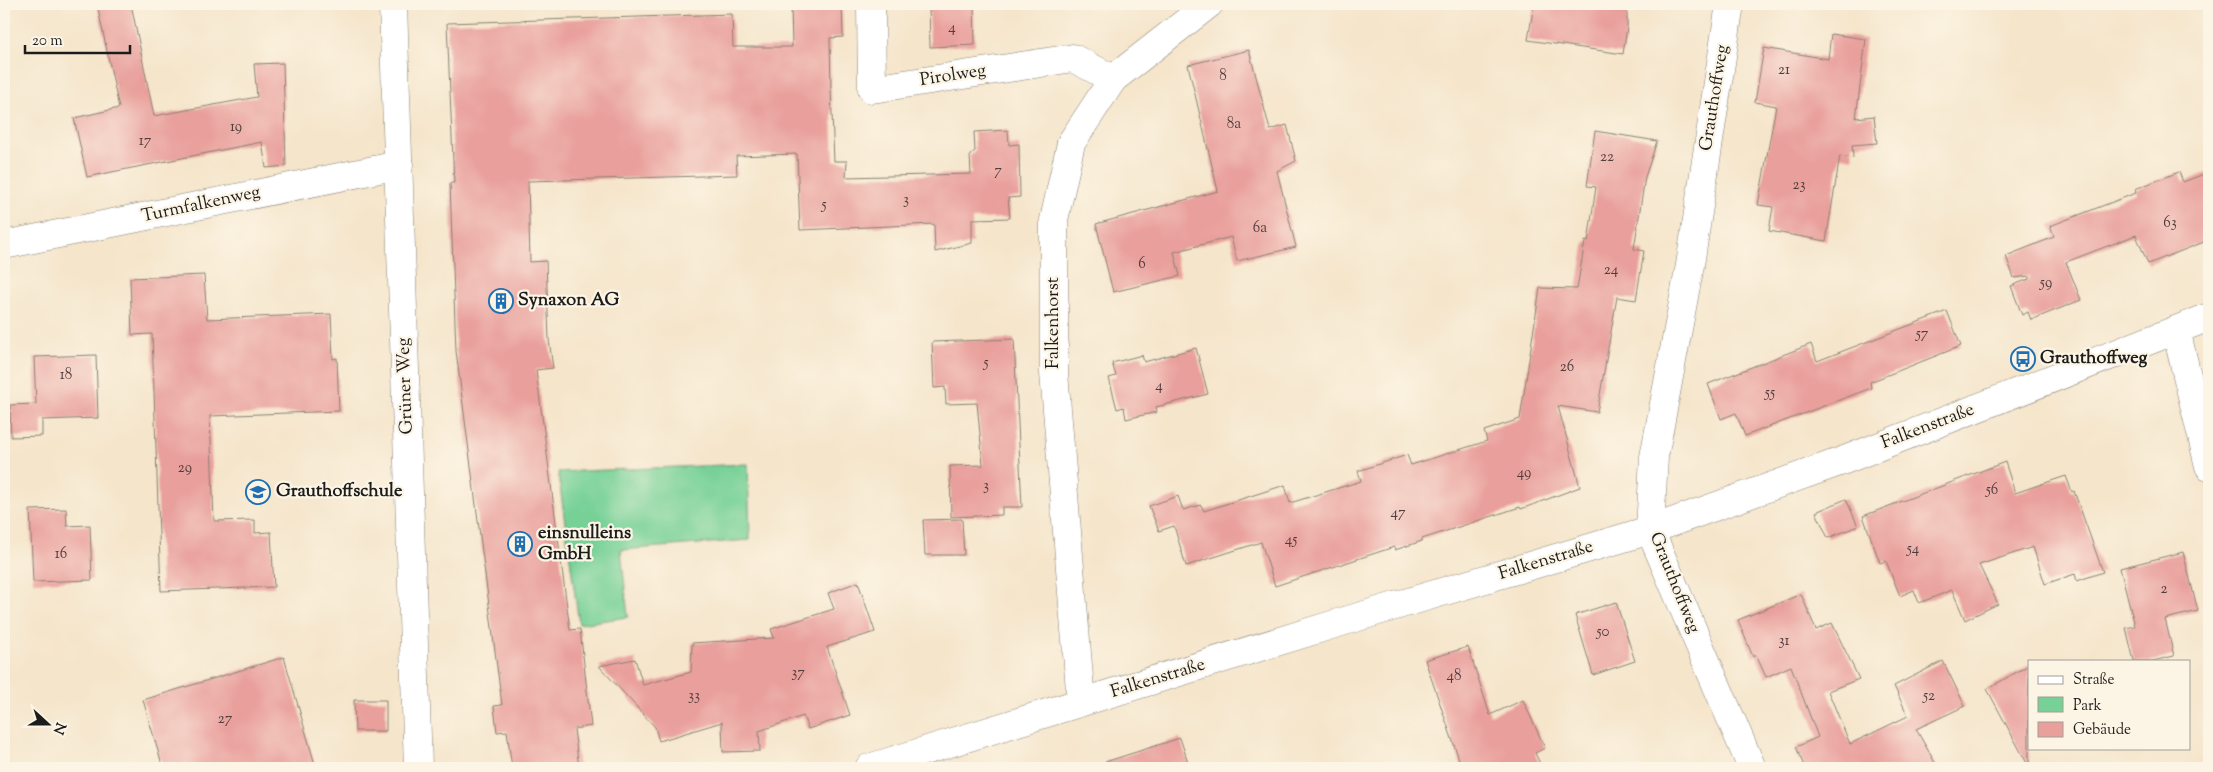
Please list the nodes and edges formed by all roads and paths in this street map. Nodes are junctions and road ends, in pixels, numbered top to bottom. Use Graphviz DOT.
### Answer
graph roads {
  1 [pos="392,4"];
  2 [pos="871,4"];
  3 [pos="1209,4"];
  4 [pos="1730,4"];
  5 [pos="1113,79"];
  6 [pos="398,165"];
  7 [pos="4,245"];
  8 [pos="2209,318"];
  9 [pos="2176,330"];
  10 [pos="2209,466"];
  11 [pos="1650,530"];
  12 [pos="1081,702"];
  13 [pos="418,768"];
  14 [pos="870,768"];
  15 [pos="1752,768"];
  1 -- 6 [label="street, Grüner Weg"];
  2 -- 5 [label="street, Pirolweg"];
  3 -- 5 [label="street, Falkenhorst"];
  4 -- 11 [label="street, Grauthoffweg"];
  5 -- 12 [label="street, Falkenhorst"];
  6 -- 7 [label="street, Turmfalkenweg"];
  6 -- 13 [label="street, Grüner Weg"];
  8 -- 9 [label="street, Falkenstraße"];
  9 -- 10 [label="street"];
  9 -- 11 [label="street, Falkenstraße"];
  11 -- 12 [label="street, Falkenstraße"];
  11 -- 15 [label="street, Grauthoffweg"];
  12 -- 14 [label="street, Falkenstraße"];
}
